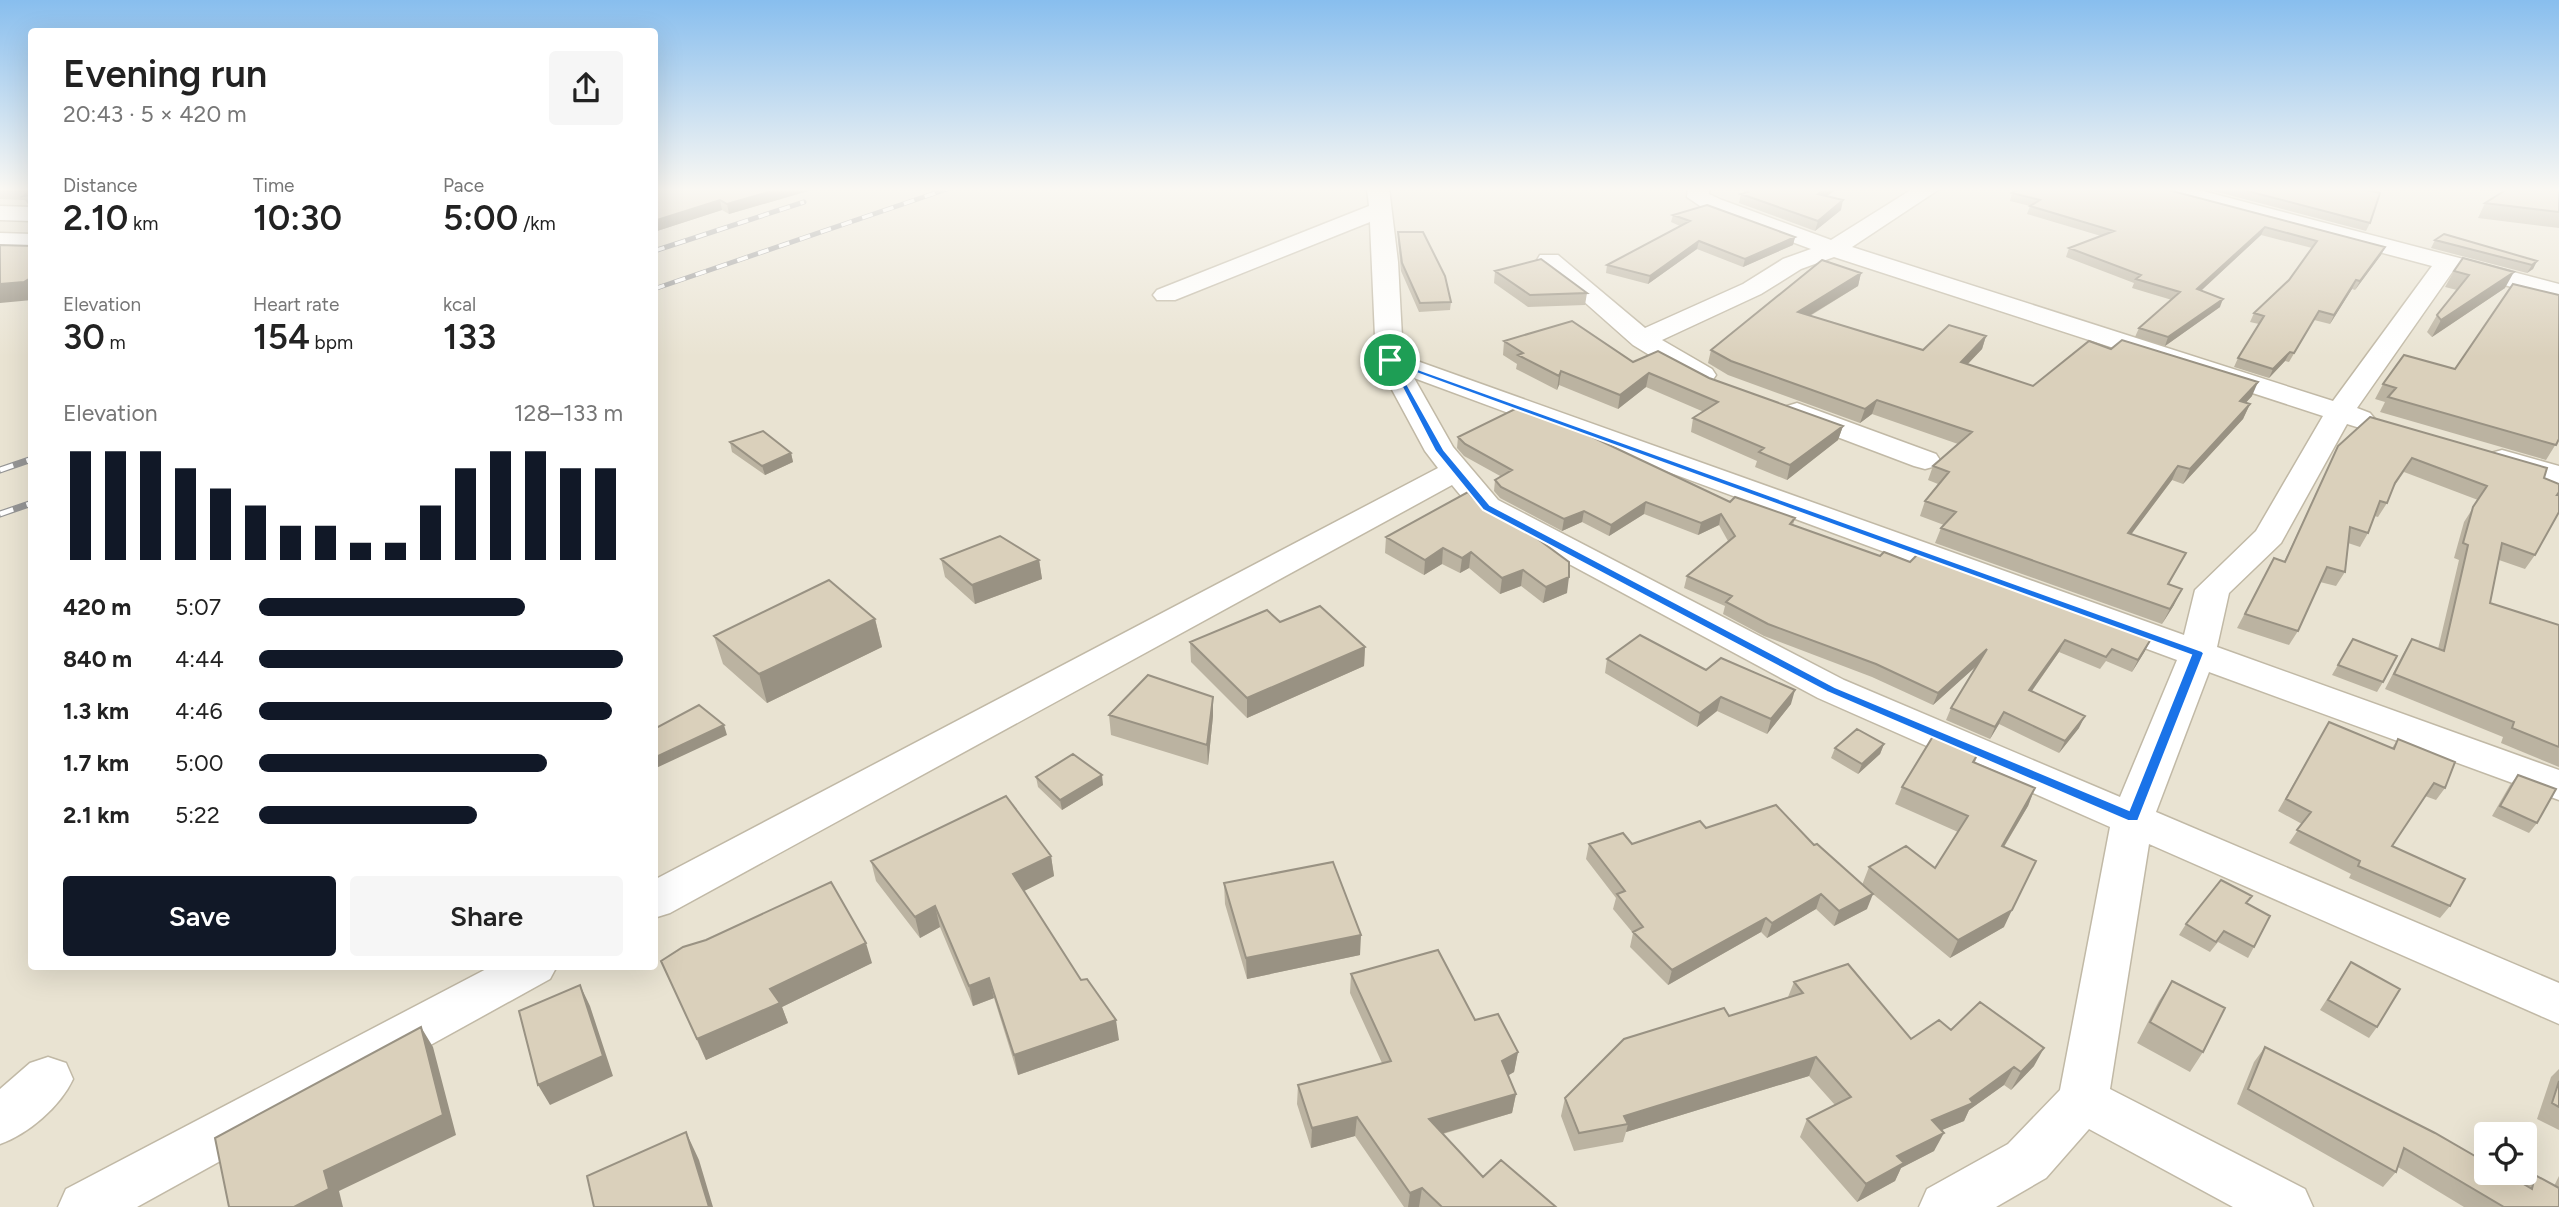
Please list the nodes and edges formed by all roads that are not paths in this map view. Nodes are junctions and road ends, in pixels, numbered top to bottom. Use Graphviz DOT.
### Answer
graph roads {
  1 [pos="1278,244"];
  2 [pos="1382,244"];
  3 [pos="1820,244"];
  4 [pos="1840,244"];
  5 [pos="2379,244"];
  6 [pos="1833,249"];
  7 [pos="1549,260"];
  8 [pos="2447,262"];
  9 [pos="2559,292"];
  10 [pos="1166,295"];
  11 [pos="1642,339"];
  12 [pos="1390,360"];
  13 [pos="1729,387"];
  14 [pos="1777,404"];
  15 [pos="2339,413"];
  16 [pos="2391,428"];
  17 [pos="2482,454"];
  18 [pos="1925,460"];
  19 [pos="1455,471"];
  20 [pos="2559,476"];
  21 [pos="2198,653"];
  22 [pos="2559,785"];
  23 [pos="2133,817"];
  24 [pos="658,899"];
  25 [pos="527,970"];
  26 [pos="2559,1004"];
  27 [pos="48,1079"];
  28 [pos="2082,1100"];
  29 [pos="0,1121"];
  30 [pos="85,1207"];
  31 [pos="1946,1207"];
  32 [pos="2286,1207"];
  1 -- 10 [label="street"];
  2 -- 12 [label="street"];
  3 -- 6 [label="street"];
  4 -- 6 [label="street"];
  5 -- 8 [label="street"];
  6 -- 11 [label="street"];
  6 -- 15 [label="street"];
  7 -- 11 [label="street"];
  8 -- 9 [label="street"];
  8 -- 15 [label="street"];
  11 -- 13 [label="street"];
  12 -- 19 [label="street"];
  12 -- 21 [label="street"];
  14 -- 18 [label="street"];
  15 -- 16 [label="street"];
  15 -- 21 [label="street"];
  17 -- 20 [label="street"];
  19 -- 23 [label="street"];
  19 -- 24 [label="street"];
  21 -- 22 [label="street"];
  21 -- 23 [label="street"];
  23 -- 26 [label="street"];
  23 -- 28 [label="street"];
  25 -- 30 [label="street"];
  27 -- 29 [label="street"];
  28 -- 31 [label="street"];
  28 -- 32 [label="street"];
}
